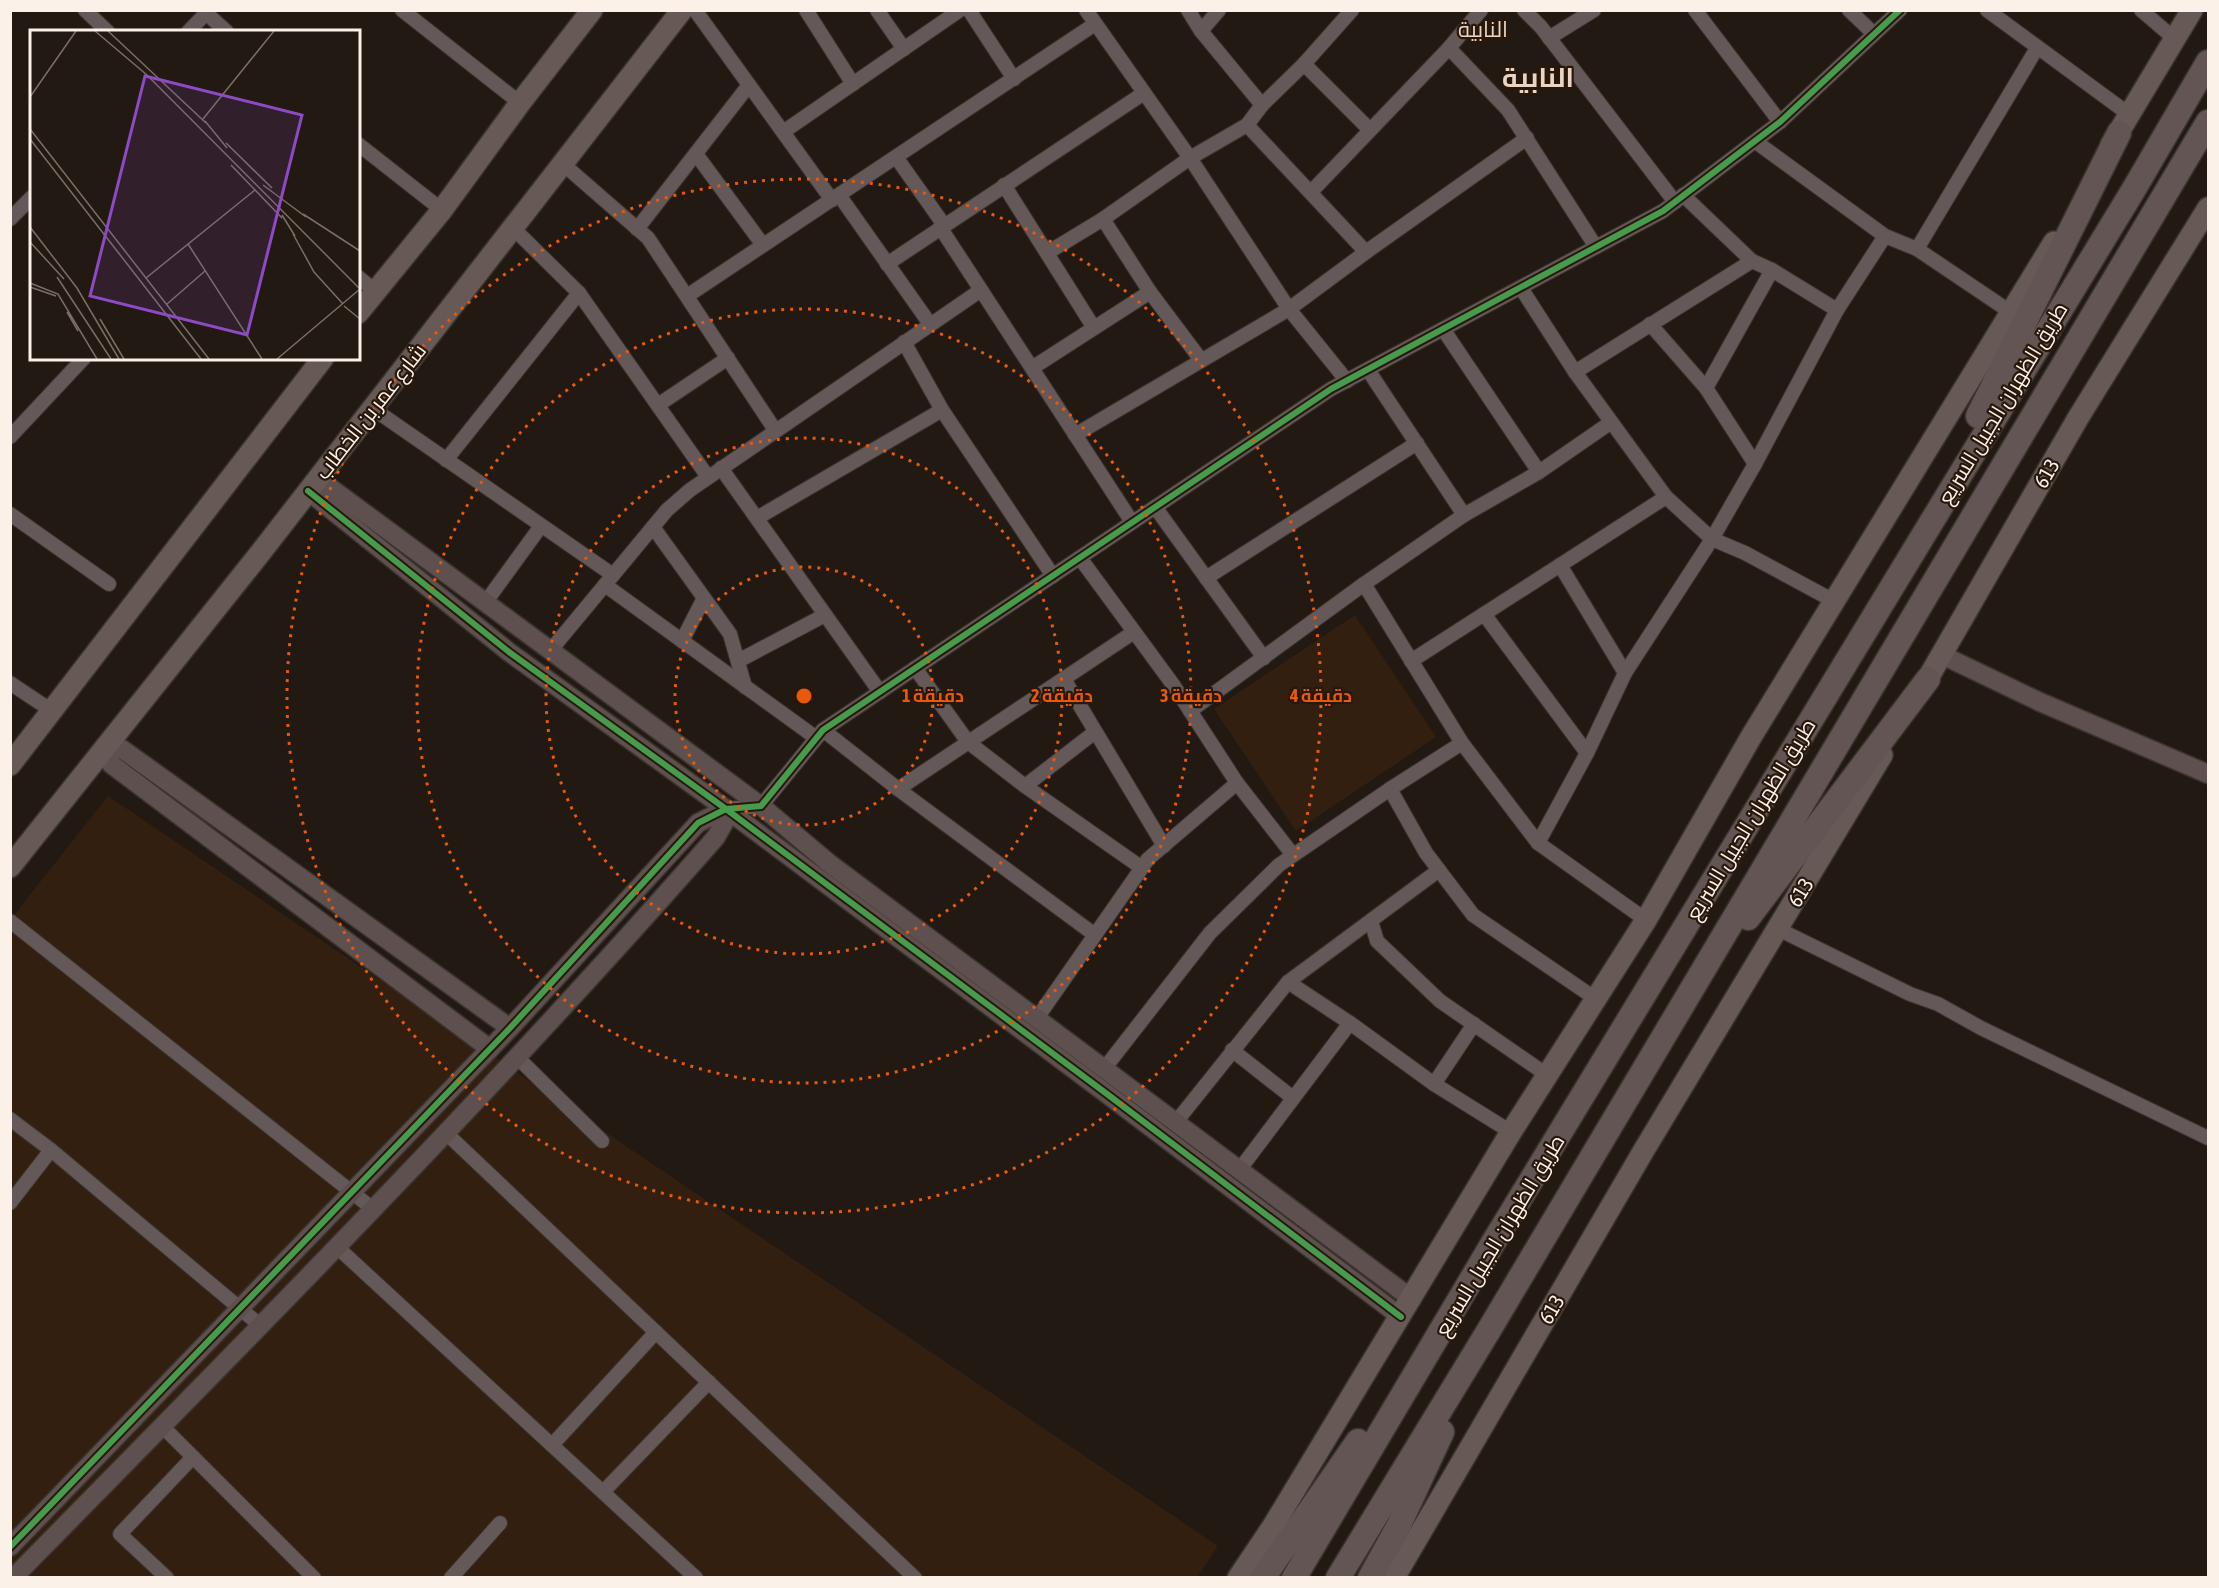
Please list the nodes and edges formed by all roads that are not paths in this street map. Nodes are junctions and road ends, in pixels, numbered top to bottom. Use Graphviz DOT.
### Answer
graph roads {
  1 [pos="85,10"];
  2 [pos="402,10"];
  3 [pos="592,10"];
  4 [pos="682,10"];
  5 [pos="695,10"];
  6 [pos="877,10"];
  7 [pos="960,10"];
  8 [pos="969,10"];
  9 [pos="1086,10"];
  10 [pos="1188,10"];
  11 [pos="1219,10"];
  12 [pos="1352,10"];
  13 [pos="1481,10"];
  14 [pos="1524,10"];
  15 [pos="1594,10"];
  16 [pos="1695,10"];
  17 [pos="1849,10"];
  18 [pos="1900,10"];
  19 [pos="1987,10"];
  20 [pos="2141,10"];
  21 [pos="2192,10"];
  22 [pos="207,12"];
  23 [pos="810,12"];
  24 [pos="1095,24"];
  25 [pos="106,30"];
  26 [pos="191,30"];
  27 [pos="224,30"];
  28 [pos="1201,31"];
  29 [pos="1874,33"];
  30 [pos="1549,38"];
  31 [pos="2176,40"];
  32 [pos="1449,48"];
  33 [pos="2037,48"];
  34 [pos="904,49"];
  35 [pos="2208,62"];
  36 [pos="1304,64"];
  37 [pos="1014,79"];
  38 [pos="853,84"];
  39 [pos="749,85"];
  40 [pos="1144,93"];
  41 [pos="520,103"];
  42 [pos="1262,105"];
  43 [pos="1780,122"];
  44 [pos="2208,122"];
  45 [pos="2124,124"];
  46 [pos="1247,125"];
  47 [pos="1370,130"];
  48 [pos="783,132"];
  49 [pos="1527,138"];
  50 [pos="1756,142"];
  51 [pos="360,146"];
  52 [pos="696,154"];
  53 [pos="896,157"];
  54 [pos="1190,158"];
  55 [pos="562,165"];
  56 [pos="1004,185"];
  57 [pos="1311,192"];
  58 [pos="836,197"];
  59 [pos="1679,198"];
  60 [pos="30,199"];
  61 [pos="2208,208"];
  62 [pos="442,210"];
  63 [pos="10,219"];
  64 [pos="1103,219"];
  65 [pos="942,226"];
  66 [pos="513,228"];
  67 [pos="637,229"];
  68 [pos="1885,236"];
  69 [pos="763,245"];
  70 [pos="1596,247"];
  71 [pos="1917,249"];
  72 [pos="1366,252"];
  73 [pos="1047,253"];
  74 [pos="1752,261"];
  75 [pos="887,264"];
  76 [pos="1772,270"];
  77 [pos="360,279"];
  78 [pos="1521,288"];
  79 [pos="981,290"];
  80 [pos="375,291"];
  81 [pos="579,292"];
  82 [pos="1150,292"];
  83 [pos="687,296"];
  84 [pos="1289,309"];
  85 [pos="360,310"];
  86 [pos="1837,310"];
  87 [pos="2012,313"];
  88 [pos="930,324"];
  89 [pos="1650,324"];
  90 [pos="1094,328"];
  91 [pos="1443,329"];
  92 [pos="904,342"];
  93 [pos="728,358"];
  94 [pos="82,360"];
  95 [pos="321,360"];
  96 [pos="1201,360"];
  97 [pos="1032,368"];
  98 [pos="1368,370"];
  99 [pos="1575,372"];
  100 [pos="1347,381"];
  101 [pos="1706,388"];
  102 [pos="658,405"];
  103 [pos="372,408"];
  104 [pos="942,410"];
  105 [pos="1610,423"];
  106 [pos="775,430"];
  107 [pos="1075,435"];
  108 [pos="10,437"];
  109 [pos="1417,443"];
  110 [pos="446,460"];
  111 [pos="1755,464"];
  112 [pos="721,468"];
  113 [pos="1539,472"];
  114 [pos="708,477"];
  115 [pos="312,485"];
  116 [pos="1666,497"];
  117 [pos="1155,507"];
  118 [pos="10,514"];
  119 [pos="1464,515"];
  120 [pos="757,518"];
  121 [pos="1132,522"];
  122 [pos="541,526"];
  123 [pos="653,527"];
  124 [pos="1712,539"];
  125 [pos="1080,558"];
  126 [pos="1560,565"];
  127 [pos="1903,566"];
  128 [pos="1053,576"];
  129 [pos="1206,578"];
  130 [pos="609,580"];
  131 [pos="109,584"];
  132 [pos="1364,584"];
  133 [pos="704,598"];
  134 [pos="1834,601"];
  135 [pos="485,603"];
  136 [pos="1484,614"];
  137 [pos="825,615"];
  138 [pos="1134,632"];
  139 [pos="682,641"];
  140 [pos="550,651"];
  141 [pos="1942,655"];
  142 [pos="1264,658"];
  143 [pos="1411,660"];
  144 [pos="738,661"];
  145 [pos="915,668"];
  146 [pos="1625,673"];
  147 [pos="1064,679"];
  148 [pos="1928,679"];
  149 [pos="10,682"];
  150 [pos="745,687"];
  151 [pos="880,692"];
  152 [pos="52,711"];
  153 [pos="1190,711"];
  154 [pos="1095,732"];
  155 [pos="819,734"];
  156 [pos="968,742"];
  157 [pos="1462,743"];
  158 [pos="103,750"];
  159 [pos="1587,753"];
  160 [pos="10,765"];
  161 [pos="2208,774"];
  162 [pos="1237,783"];
  163 [pos="1025,786"];
  164 [pos="898,789"];
  165 [pos="1390,789"];
  166 [pos="761,806"];
  167 [pos="726,809"];
  168 [pos="1538,843"];
  169 [pos="1164,846"];
  170 [pos="1293,855"];
  171 [pos="10,867"];
  172 [pos="1142,868"];
  173 [pos="1439,870"];
  174 [pos="1646,920"];
  175 [pos="10,921"];
  176 [pos="1371,921"];
  177 [pos="1778,929"];
  178 [pos="1095,935"];
  179 [pos="1288,982"];
  180 [pos="1596,999"];
  181 [pos="1037,1018"];
  182 [pos="1671,1021"];
  183 [pos="1350,1023"];
  184 [pos="1474,1024"];
  185 [pos="510,1028"];
  186 [pos="490,1049"];
  187 [pos="1232,1050"];
  188 [pos="518,1058"];
  189 [pos="1104,1069"];
  190 [pos="1547,1075"];
  191 [pos="1434,1084"];
  192 [pos="1293,1098"];
  193 [pos="10,1119"];
  194 [pos="1176,1122"];
  195 [pos="1511,1132"];
  196 [pos="446,1133"];
  197 [pos="2208,1138"];
  198 [pos="602,1141"];
  199 [pos="51,1150"];
  200 [pos="1240,1169"];
  201 [pos="352,1192"];
  202 [pos="1277,1197"];
  203 [pos="10,1203"];
  204 [pos="374,1209"];
  205 [pos="1265,1214"];
  206 [pos="1493,1243"];
  207 [pos="337,1247"];
  208 [pos="1412,1299"];
  209 [pos="240,1308"];
  210 [pos="1401,1317"];
  211 [pos="261,1326"];
  212 [pos="1489,1330"];
  213 [pos="656,1332"];
  214 [pos="709,1382"];
  215 [pos="162,1426"];
  216 [pos="552,1445"];
  217 [pos="193,1457"];
  218 [pos="603,1492"];
  219 [pos="500,1523"];
  220 [pos="10,1547"];
  221 [pos="13,1578"];
  222 [pos="167,1578"];
  223 [pos="314,1578"];
  224 [pos="451,1578"];
  225 [pos="696,1578"];
  226 [pos="915,1578"];
  227 [pos="1238,1578"];
  228 [pos="1263,1578"];
  229 [pos="1294,1578"];
  230 [pos="1338,1578"];
  231 [pos="1370,1578"];
  232 [pos="1394,1578"];
  1 -- 25 [label="street"];
  2 -- 41 [label="street"];
  3 -- 41 [label="main road"];
  4 -- 55 [label="main road, شارع عمر بن الخطاب"];
  5 -- 39 [label="street"];
  6 -- 34 [label="street"];
  7 -- 34 [label="street"];
  8 -- 37 [label="street"];
  9 -- 24 [label="street"];
  10 -- 28 [label="street"];
  11 -- 28 [label="street"];
  12 -- 36 [label="street"];
  13 -- 32 [label="street"];
  14 -- 30 [label="street"];
  15 -- 30 [label="street"];
  16 -- 43 [label="street"];
  17 -- 29 [label="street"];
  18 -- 29 [label="street"];
  19 -- 33 [label="street"];
  20 -- 31 [label="street"];
  21 -- 31 [label="main road"];
  22 -- 26 [label="street"];
  22 -- 27 [label="street"];
  23 -- 38 [label="street"];
  24 -- 37 [label="street"];
  24 -- 40 [label="street"];
  28 -- 42 [label="street"];
  29 -- 43 [label="street"];
  30 -- 59 [label="street"];
  31 -- 45 [label="main road"];
  32 -- 47 [label="street"];
  32 -- 49 [label="street"];
  33 -- 45 [label="street"];
  33 -- 71 [label="street"];
  34 -- 38 [label="street"];
  35 -- 127 [label="highway, طريق الظهران الجبيل السريع"];
  36 -- 42 [label="street"];
  36 -- 47 [label="street"];
  37 -- 53 [label="street"];
  38 -- 48 [label="street"];
  39 -- 48 [label="street"];
  39 -- 52 [label="street"];
  40 -- 54 [label="street"];
  40 -- 56 [label="street"];
  41 -- 62 [label="main road"];
  42 -- 46 [label="street"];
  43 -- 50 [label="street"];
  44 -- 182 [label="highway, طريق الظهران الجبيل السريع / 613"];
  45 -- 87 [label="main road"];
  45 -- 127 [label="highway"];
  46 -- 54 [label="street"];
  46 -- 57 [label="street"];
  47 -- 57 [label="street"];
  48 -- 58 [label="street"];
  49 -- 70 [label="street"];
  49 -- 72 [label="street"];
  50 -- 59 [label="street"];
  50 -- 68 [label="street"];
  51 -- 62 [label="street"];
  52 -- 67 [label="street"];
  52 -- 69 [label="street"];
  53 -- 58 [label="street"];
  53 -- 65 [label="street"];
  54 -- 64 [label="street"];
  54 -- 84 [label="street"];
  55 -- 66 [label="main road, شارع عمر بن الخطاب"];
  55 -- 67 [label="street"];
  56 -- 65 [label="street"];
  56 -- 73 [label="street"];
  57 -- 72 [label="street"];
  58 -- 69 [label="street"];
  58 -- 75 [label="street"];
  59 -- 70 [label="street"];
  59 -- 74 [label="street"];
  60 -- 63 [label="street"];
  61 -- 141 [label="main road, 613"];
  62 -- 80 [label="main road"];
  64 -- 73 [label="street"];
  64 -- 82 [label="street"];
  65 -- 75 [label="street"];
  65 -- 79 [label="street"];
  66 -- 81 [label="street"];
  66 -- 103 [label="main road, شارع عمر بن الخطاب"];
  67 -- 83 [label="street"];
  68 -- 71 [label="street"];
  68 -- 86 [label="street"];
  69 -- 83 [label="street"];
  70 -- 78 [label="street"];
  71 -- 87 [label="street"];
  72 -- 84 [label="street"];
  73 -- 90 [label="street"];
  74 -- 76 [label="street"];
  74 -- 89 [label="street"];
  75 -- 88 [label="street"];
  76 -- 86 [label="street"];
  76 -- 101 [label="street"];
  77 -- 80 [label="street"];
  78 -- 91 [label="street"];
  78 -- 99 [label="street"];
  79 -- 88 [label="street"];
  79 -- 97 [label="street"];
  80 -- 85 [label="main road"];
  81 -- 102 [label="street"];
  81 -- 110 [label="street"];
  82 -- 90 [label="street"];
  82 -- 96 [label="street"];
  83 -- 93 [label="street"];
  84 -- 96 [label="street"];
  84 -- 100 [label="street"];
  86 -- 111 [label="street"];
  87 -- 134 [label="main road"];
  88 -- 92 [label="street"];
  89 -- 99 [label="street"];
  89 -- 101 [label="street"];
  90 -- 97 [label="street"];
  91 -- 98 [label="street"];
  91 -- 113 [label="street"];
  92 -- 104 [label="street"];
  92 -- 106 [label="street"];
  93 -- 102 [label="street"];
  93 -- 106 [label="street"];
  94 -- 108 [label="street"];
  95 -- 152 [label="main road"];
  96 -- 107 [label="street"];
  97 -- 107 [label="street"];
  98 -- 100 [label="street"];
  98 -- 109 [label="street"];
  99 -- 105 [label="street"];
  100 -- 117 [label="street"];
  101 -- 111 [label="street"];
  102 -- 114 [label="street"];
  103 -- 110 [label="street"];
  103 -- 115 [label="main road, شارع عمر بن الخطاب"];
  104 -- 120 [label="street"];
  104 -- 128 [label="street"];
  105 -- 113 [label="street"];
  105 -- 116 [label="street"];
  106 -- 112 [label="street"];
  107 -- 121 [label="street"];
  109 -- 119 [label="street"];
  109 -- 129 [label="street"];
  110 -- 122 [label="street"];
  111 -- 124 [label="street"];
  112 -- 114 [label="street"];
  112 -- 120 [label="street"];
  113 -- 119 [label="street"];
  114 -- 123 [label="street"];
  115 -- 135 [label="street"];
  115 -- 158 [label="main road, شارع عمر بن الخطاب"];
  115 -- 167 [label="street"];
  116 -- 124 [label="street"];
  116 -- 126 [label="street"];
  117 -- 121 [label="street"];
  117 -- 129 [label="street"];
  118 -- 131 [label="street"];
  119 -- 132 [label="street"];
  120 -- 137 [label="street"];
  121 -- 125 [label="street"];
  122 -- 130 [label="street"];
  122 -- 135 [label="street"];
  123 -- 130 [label="street"];
  123 -- 133 [label="street"];
  124 -- 134 [label="street"];
  124 -- 146 [label="street"];
  125 -- 128 [label="street"];
  125 -- 138 [label="street"];
  126 -- 136 [label="street"];
  126 -- 146 [label="street"];
  127 -- 206 [label="highway, طريق الظهران الجبيل السريع"];
  128 -- 145 [label="street"];
  129 -- 142 [label="street"];
  130 -- 139 [label="street"];
  130 -- 140 [label="street"];
  132 -- 142 [label="street"];
  132 -- 143 [label="street"];
  133 -- 139 [label="street"];
  133 -- 144 [label="street"];
  134 -- 174 [label="main road"];
  135 -- 140 [label="street"];
  136 -- 143 [label="street"];
  136 -- 159 [label="street"];
  137 -- 144 [label="street"];
  137 -- 151 [label="street"];
  138 -- 147 [label="street"];
  138 -- 153 [label="street"];
  139 -- 150 [label="street"];
  140 -- 166 [label="street"];
  141 -- 148 [label="main road, 613"];
  141 -- 161 [label="street"];
  142 -- 153 [label="street"];
  143 -- 157 [label="street"];
  144 -- 150 [label="street"];
  145 -- 151 [label="street"];
  145 -- 156 [label="street"];
  146 -- 159 [label="street"];
  147 -- 154 [label="street"];
  147 -- 156 [label="street"];
  148 -- 177 [label="main road, 613"];
  148 -- 182 [label="highway"];
  149 -- 152 [label="street"];
  150 -- 155 [label="street"];
  151 -- 155 [label="street"];
  152 -- 160 [label="main road"];
  153 -- 162 [label="street"];
  154 -- 163 [label="street"];
  154 -- 169 [label="street"];
  155 -- 164 [label="street"];
  155 -- 166 [label="street"];
  156 -- 163 [label="street"];
  156 -- 164 [label="street"];
  157 -- 165 [label="street"];
  157 -- 168 [label="street"];
  158 -- 171 [label="main road, شارع عمر بن الخطاب"];
  158 -- 185 [label="street"];
  158 -- 186 [label="street"];
  159 -- 168 [label="street"];
  162 -- 169 [label="street"];
  162 -- 170 [label="street"];
  163 -- 172 [label="street"];
  164 -- 178 [label="street"];
  165 -- 170 [label="street"];
  165 -- 173 [label="street"];
  166 -- 167 [label="street"];
  166 -- 181 [label="street"];
  167 -- 185 [label="street"];
  167 -- 188 [label="street"];
  167 -- 205 [label="street"];
  168 -- 174 [label="street"];
  169 -- 172 [label="street"];
  170 -- 189 [label="street"];
  172 -- 178 [label="street"];
  173 -- 176 [label="street"];
  173 -- 180 [label="street"];
  174 -- 180 [label="main road"];
  175 -- 201 [label="street"];
  176 -- 179 [label="street"];
  176 -- 184 [label="street"];
  177 -- 197 [label="street"];
  177 -- 232 [label="main road, 613"];
  178 -- 181 [label="street"];
  179 -- 183 [label="street"];
  179 -- 187 [label="street"];
  180 -- 190 [label="main road"];
  181 -- 189 [label="street"];
  182 -- 212 [label="highway, طريق الظهران الجبيل السريع / 613"];
  183 -- 191 [label="street"];
  183 -- 192 [label="street"];
  184 -- 190 [label="street"];
  184 -- 191 [label="street"];
  185 -- 186 [label="street"];
  186 -- 201 [label="street"];
  187 -- 192 [label="street"];
  187 -- 194 [label="street"];
  188 -- 196 [label="street"];
  188 -- 198 [label="street"];
  189 -- 194 [label="street"];
  190 -- 195 [label="main road"];
  191 -- 195 [label="street"];
  192 -- 200 [label="street"];
  193 -- 199 [label="street"];
  194 -- 200 [label="street"];
  195 -- 208 [label="main road"];
  196 -- 204 [label="street"];
  196 -- 213 [label="street"];
  199 -- 203 [label="street"];
  199 -- 209 [label="street"];
  200 -- 202 [label="street"];
  201 -- 204 [label="street"];
  201 -- 209 [label="street"];
  202 -- 205 [label="street"];
  202 -- 208 [label="street"];
  204 -- 207 [label="street"];
  205 -- 210 [label="street"];
  206 -- 228 [label="highway"];
  206 -- 229 [label="highway, طريق الظهران الجبيل السريع"];
  207 -- 211 [label="street"];
  207 -- 216 [label="street"];
  208 -- 210 [label="main road"];
  209 -- 211 [label="street"];
  209 -- 220 [label="street"];
  210 -- 227 [label="main road"];
  211 -- 215 [label="street"];
  212 -- 230 [label="highway, طريق الظهران الجبيل السريع / 613"];
  212 -- 231 [label="highway"];
  213 -- 214 [label="street"];
  213 -- 216 [label="street"];
  214 -- 218 [label="street"];
  214 -- 226 [label="street"];
  215 -- 217 [label="street"];
  215 -- 221 [label="street"];
  216 -- 218 [label="street"];
  217 -- 222 [label="street"];
  217 -- 223 [label="street"];
  218 -- 225 [label="street"];
  219 -- 224 [label="street"];
}
